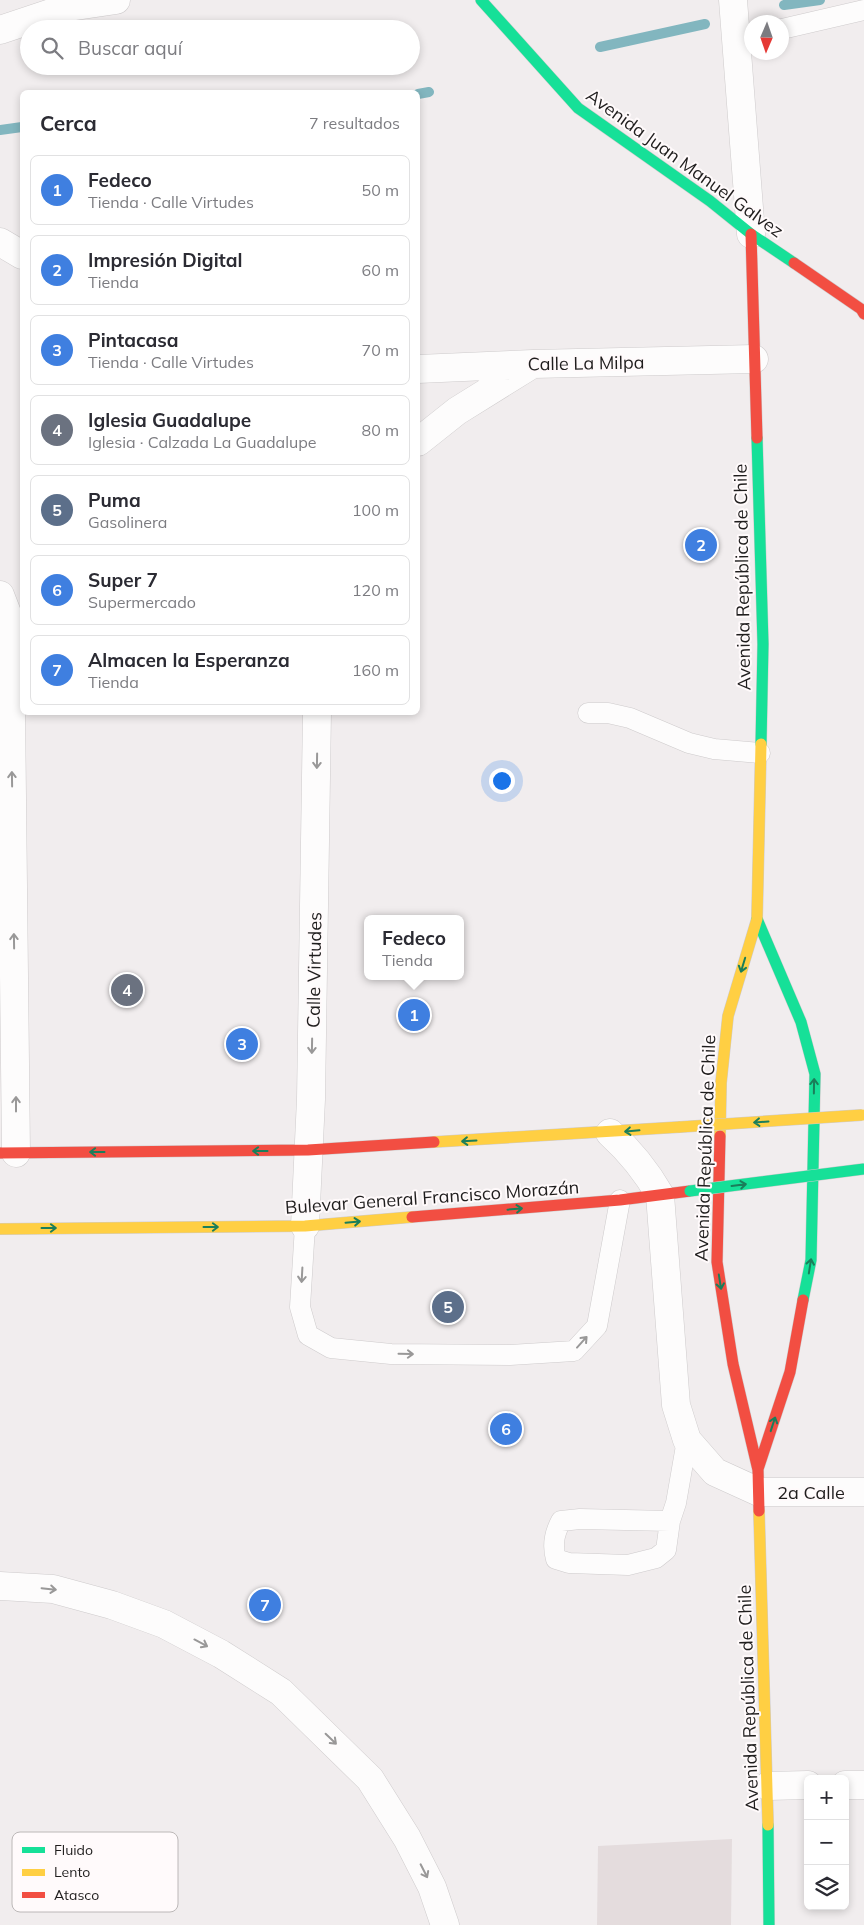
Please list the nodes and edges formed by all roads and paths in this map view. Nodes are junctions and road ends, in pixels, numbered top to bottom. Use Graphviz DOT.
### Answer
graph roads {
  1 [pos="116,0"];
  2 [pos="481,0"];
  3 [pos="733,0"];
  4 [pos="864,10"];
  5 [pos="30,20"];
  6 [pos="20,23"];
  7 [pos="789,27"];
  8 [pos="0,30"];
  9 [pos="744,38"];
  10 [pos="745,60"];
  11 [pos="751,234"];
  12 [pos="0,242"];
  13 [pos="20,254"];
  14 [pos="864,314"];
  15 [pos="754,359"];
  16 [pos="533,364"];
  17 [pos="420,369"];
  18 [pos="420,440"];
  19 [pos="0,595"];
  20 [pos="5,621"];
  21 [pos="588,713"];
  22 [pos="317,715"];
  23 [pos="760,753"];
  24 [pos="757,918"];
  25 [pos="863,1115"];
  26 [pos="610,1133"];
  27 [pos="308,1150"];
  28 [pos="8,1153"];
  29 [pos="864,1169"];
  30 [pos="660,1195"];
  31 [pos="620,1200"];
  32 [pos="304,1226"];
  33 [pos="0,1228"];
  34 [pos="687,1440"];
  35 [pos="758,1481"];
  36 [pos="864,1492"];
  37 [pos="670,1521"];
  38 [pos="0,1586"];
  39 [pos="849,1785"];
  40 [pos="864,1785"];
  41 [pos="768,1786"];
  42 [pos="804,1786"];
  43 [pos="445,1925"];
  44 [pos="769,1925"];
  1 -- 5 [label="street"];
  2 -- 11 [label="street, Avenida Juan Manuel Galvez"];
  3 -- 9 [label="street"];
  4 -- 7 [label="lane"];
  6 -- 8 [label="street"];
  10 -- 11 [label="street"];
  11 -- 14 [label="street, Avenida Juan Manuel Galvez"];
  11 -- 15 [label="street, Avenida República de Chile"];
  12 -- 13 [label="street"];
  15 -- 16 [label="street, Calle La Milpa"];
  15 -- 23 [label="street, Avenida República de Chile"];
  16 -- 17 [label="street, Calle La Milpa"];
  16 -- 18 [label="street"];
  19 -- 20 [label="street"];
  28 -- 20 [label="street, one-way"];
  21 -- 23 [label="lane"];
  22 -- 27 [label="street, Calle Virtudes, one-way"];
  23 -- 24 [label="street, Avenida República de Chile"];
  24 -- 35 [label="street, Avenida República de Chile, one-way"];
  35 -- 24 [label="street, Avenida República de Chile, one-way"];
  25 -- 26 [label="street, one-way, bridge"];
  26 -- 27 [label="street, one-way"];
  26 -- 30 [label="street"];
  27 -- 28 [label="street, one-way"];
  27 -- 32 [label="street, Calle Virtudes"];
  30 -- 29 [label="street, Bulevar General Francisco Morazán, one-way, bridge"];
  30 -- 31 [label="street, Bulevar General Francisco Morazán"];
  30 -- 34 [label="street"];
  32 -- 31 [label="street, Bulevar General Francisco Morazán, one-way"];
  32 -- 31 [label="lane, one-way"];
  33 -- 32 [label="street, Bulevar General Francisco Morazán, one-way"];
  34 -- 35 [label="street"];
  34 -- 37 [label="lane"];
  35 -- 36 [label="street, 2a Calle"];
  35 -- 41 [label="street, Avenida República de Chile"];
  37 -- 37 [label="lane"];
  38 -- 43 [label="street, one-way"];
  39 -- 40 [label="street"];
  41 -- 42 [label="street"];
  41 -- 44 [label="street, Avenida República de Chile"];
}
